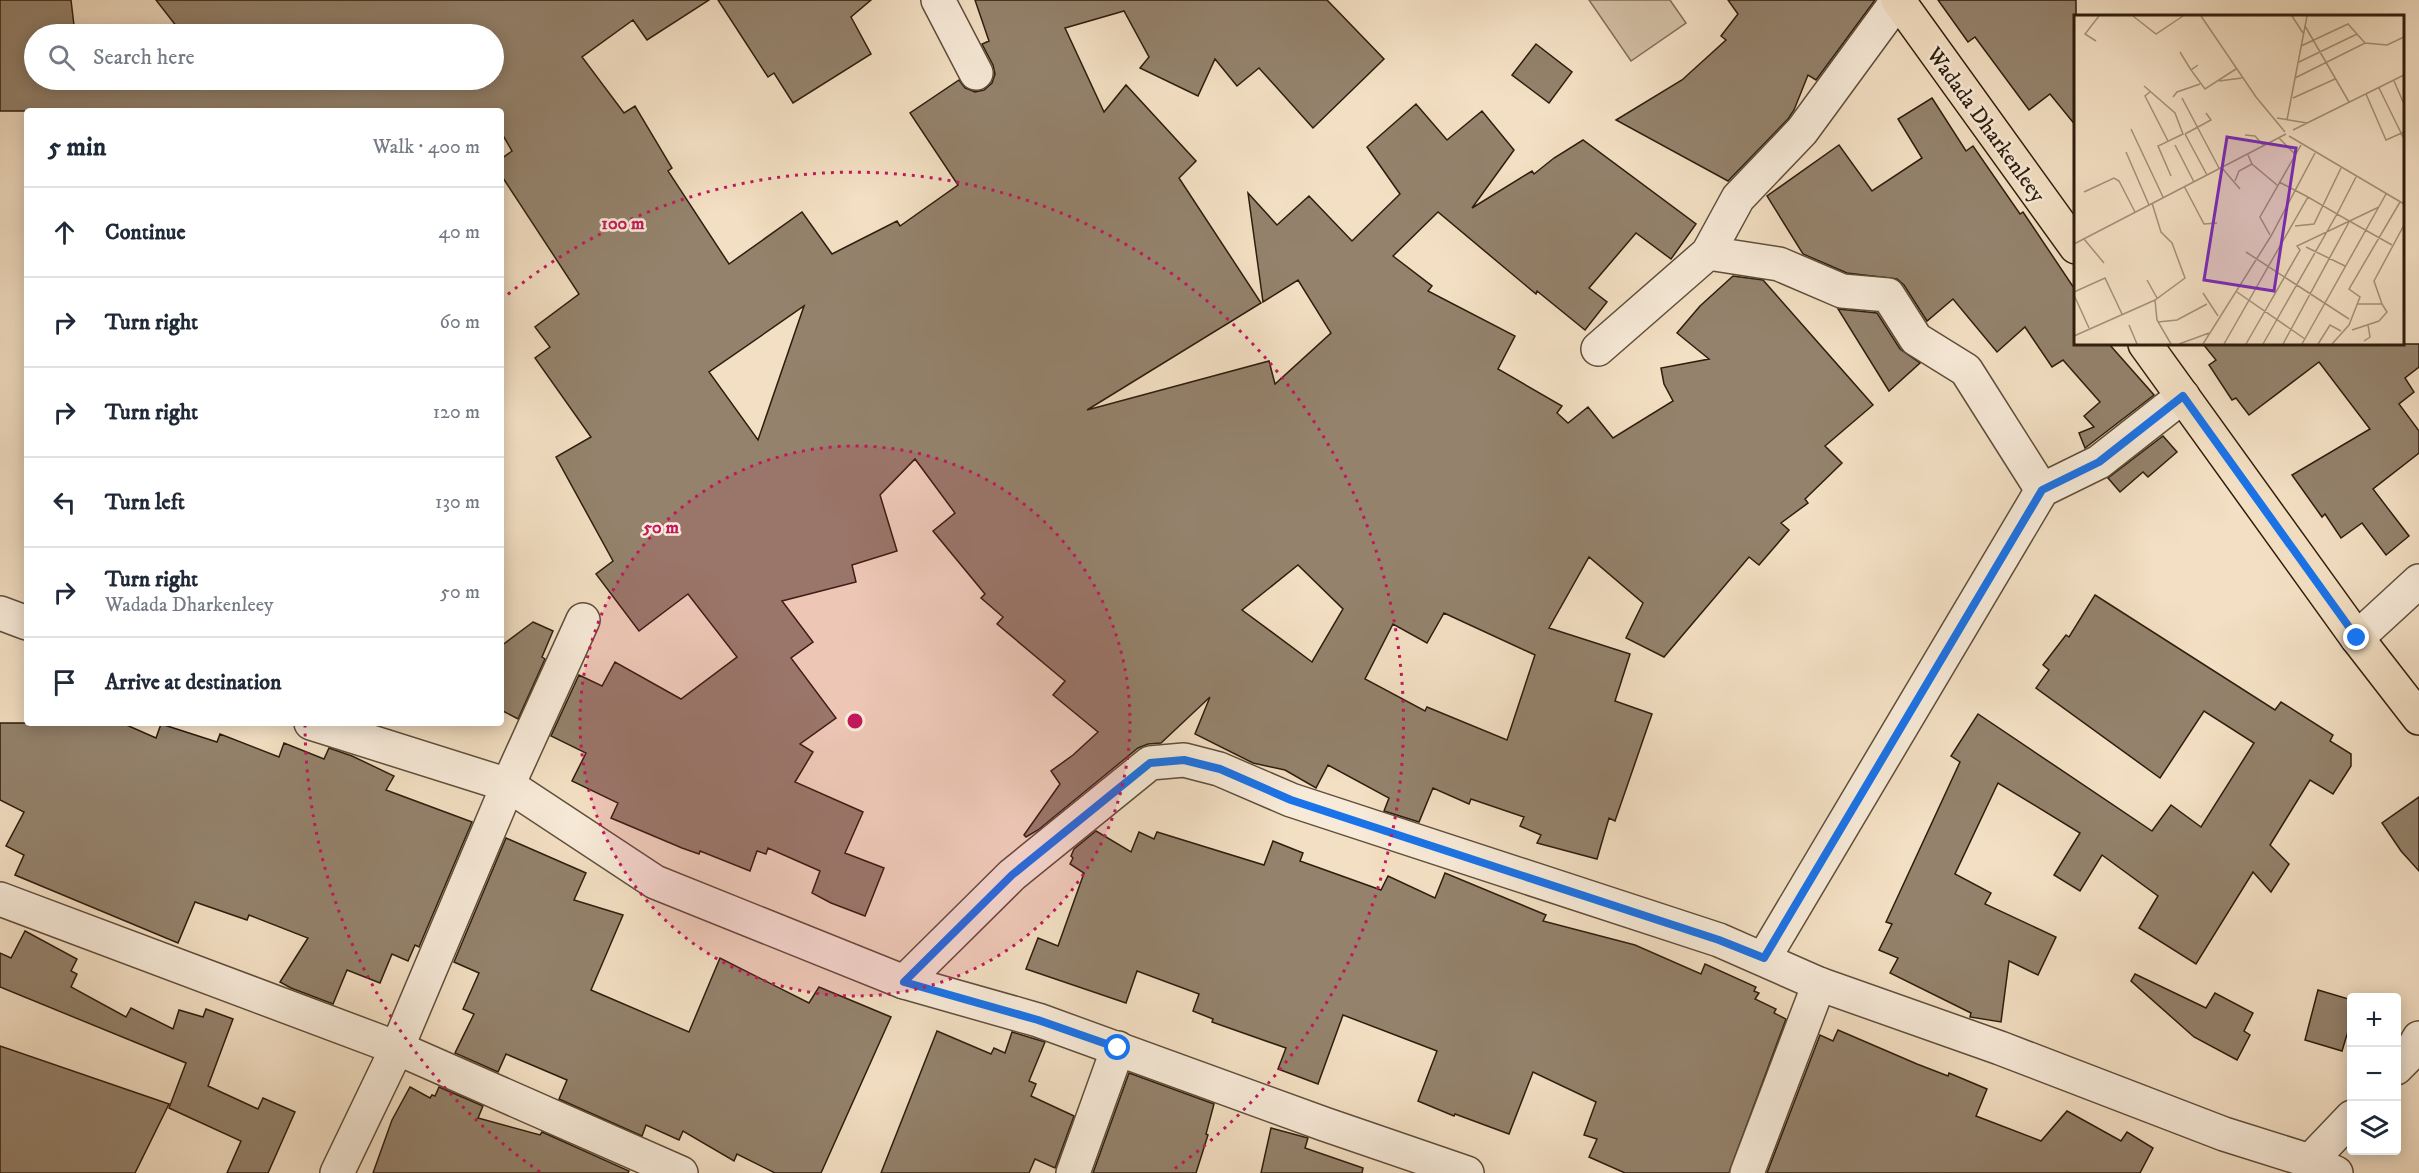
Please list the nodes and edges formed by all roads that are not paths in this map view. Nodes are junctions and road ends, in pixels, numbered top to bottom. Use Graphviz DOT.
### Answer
graph roads {
  1 [pos="938,0"];
  2 [pos="1898,0"];
  3 [pos="976,73"];
  4 [pos="2074,244"];
  5 [pos="1708,253"];
  6 [pos="2146,345"];
  7 [pos="1598,349"];
  8 [pos="2183,396"];
  9 [pos="2042,490"];
  10 [pos="2419,581"];
  11 [pos="0,613"];
  12 [pos="583,620"];
  13 [pos="24,622"];
  14 [pos="2357,638"];
  15 [pos="2419,718"];
  16 [pos="321,726"];
  17 [pos="508,785"];
  18 [pos="0,899"];
  19 [pos="1764,958"];
  20 [pos="904,982"];
  21 [pos="1819,984"];
  22 [pos="2419,1038"];
  23 [pos="397,1048"];
  24 [pos="1118,1048"];
  25 [pos="2401,1064"];
  26 [pos="2347,1126"];
  27 [pos="2323,1167"];
  28 [pos="337,1173"];
  29 [pos="681,1173"];
  30 [pos="1073,1173"];
  31 [pos="1467,1173"];
  32 [pos="1747,1173"];
  1 -- 3 [label="street"];
  2 -- 4 [label="main road, Wadada Dharkenleey"];
  2 -- 5 [label="street"];
  5 -- 7 [label="street"];
  5 -- 9 [label="street"];
  6 -- 8 [label="main road"];
  8 -- 9 [label="street"];
  8 -- 14 [label="main road"];
  9 -- 19 [label="street"];
  10 -- 14 [label="street"];
  11 -- 13 [label="street"];
  12 -- 17 [label="street"];
  14 -- 15 [label="main road"];
  16 -- 17 [label="street"];
  17 -- 20 [label="street"];
  17 -- 23 [label="street"];
  18 -- 23 [label="street"];
  19 -- 20 [label="street"];
  19 -- 21 [label="street"];
  20 -- 24 [label="street"];
  21 -- 27 [label="street"];
  21 -- 32 [label="street"];
  22 -- 25 [label="street"];
  23 -- 28 [label="street"];
  23 -- 29 [label="street"];
  24 -- 30 [label="street"];
  24 -- 31 [label="street"];
  26 -- 27 [label="street"];
}
